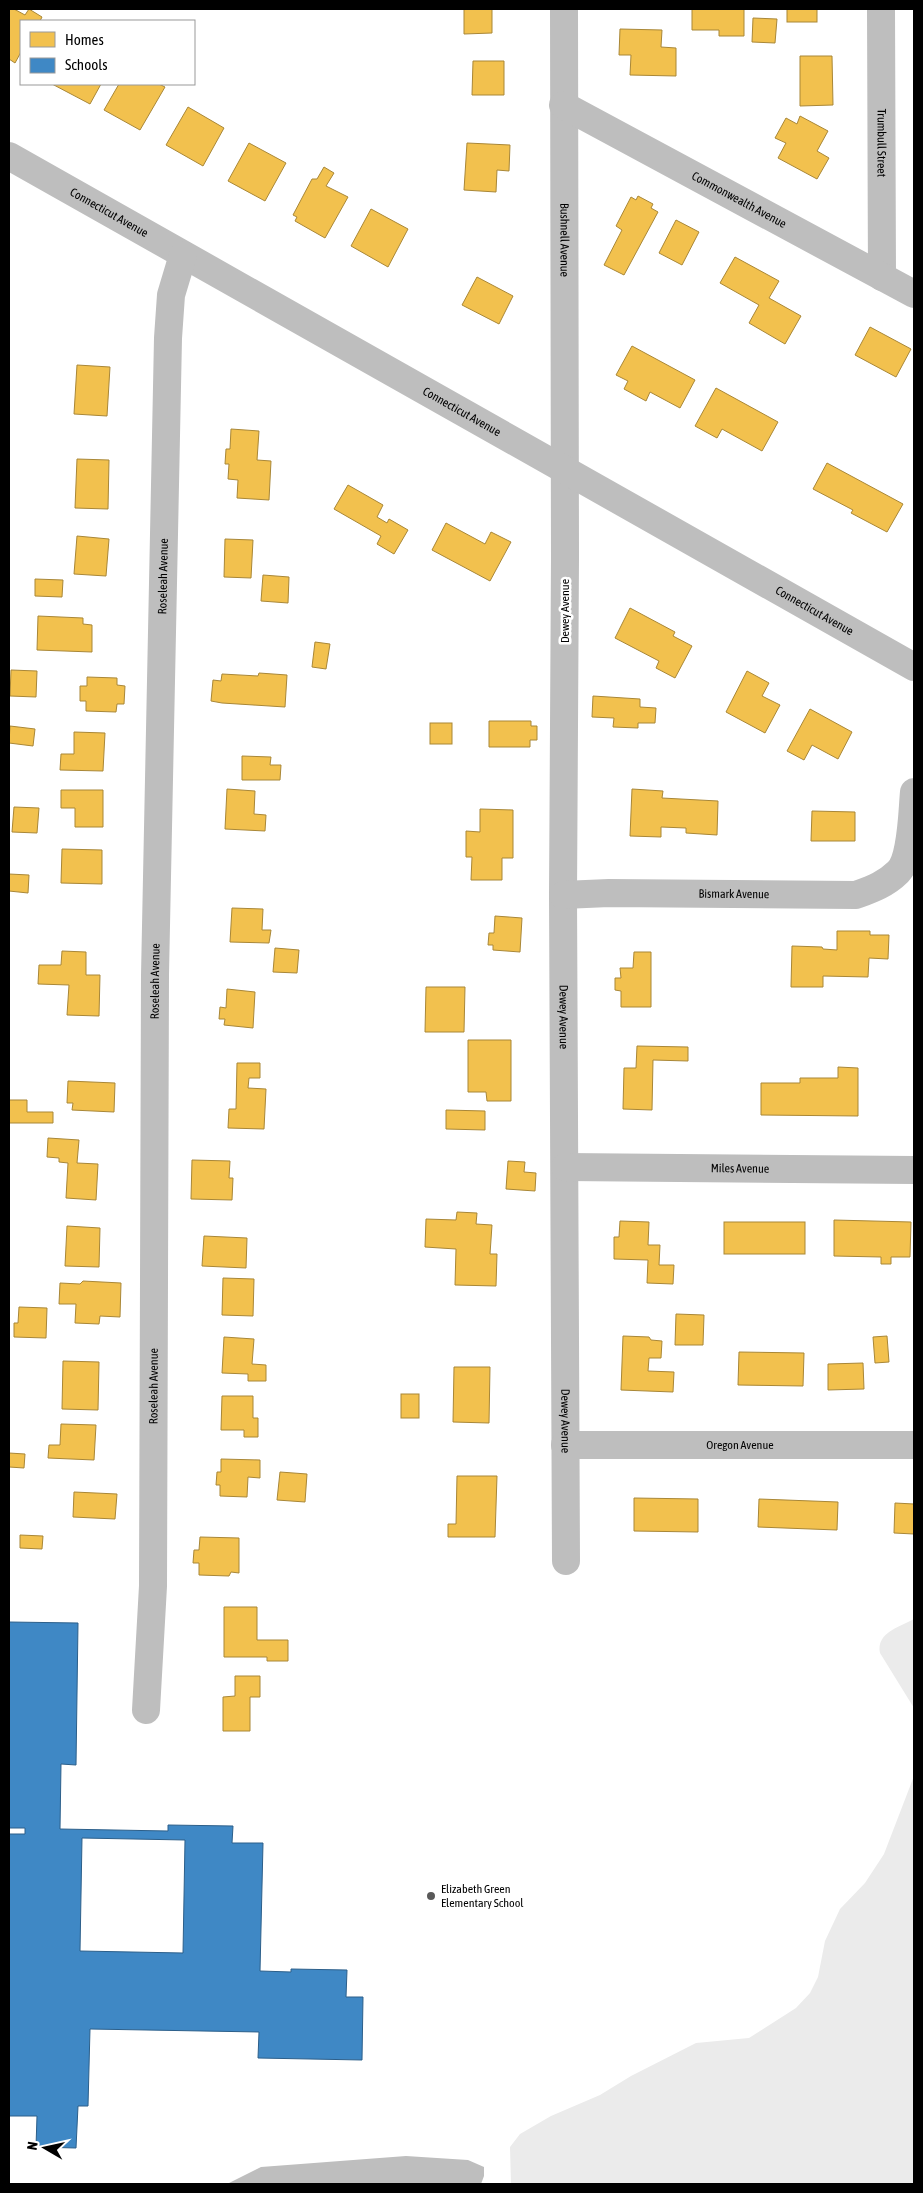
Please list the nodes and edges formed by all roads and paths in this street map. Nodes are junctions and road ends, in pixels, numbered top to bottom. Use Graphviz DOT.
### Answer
graph roads {
  1 [pos="564,9"];
  2 [pos="881,9"];
  3 [pos="563,105"];
  4 [pos="9,156"];
  5 [pos="183,255"];
  6 [pos="882,277"];
  7 [pos="914,294"];
  8 [pos="565,471"];
  9 [pos="914,667"];
  10 [pos="914,792"];
  11 [pos="563,895"];
  12 [pos="565,1167"];
  13 [pos="914,1170"];
  14 [pos="565,1445"];
  15 [pos="914,1445"];
  16 [pos="566,1561"];
  17 [pos="146,1710"];
  1 -- 3 [label="street, Bushnell Avenue"];
  2 -- 6 [label="street, Trumbull Street"];
  3 -- 6 [label="street, Commonwealth Avenue"];
  3 -- 8 [label="street, Bushnell Avenue"];
  4 -- 5 [label="street, Connecticut Avenue"];
  5 -- 8 [label="street, Connecticut Avenue"];
  5 -- 17 [label="street, Roseleah Avenue"];
  6 -- 7 [label="street, Commonwealth Avenue"];
  8 -- 9 [label="street, Connecticut Avenue"];
  8 -- 11 [label="street, Dewey Avenue"];
  10 -- 11 [label="street, Bismark Avenue"];
  11 -- 12 [label="street, Dewey Avenue"];
  12 -- 13 [label="street, Miles Avenue"];
  12 -- 14 [label="street, Dewey Avenue"];
  14 -- 15 [label="street, Oregon Avenue"];
  14 -- 16 [label="street, Dewey Avenue"];
}
